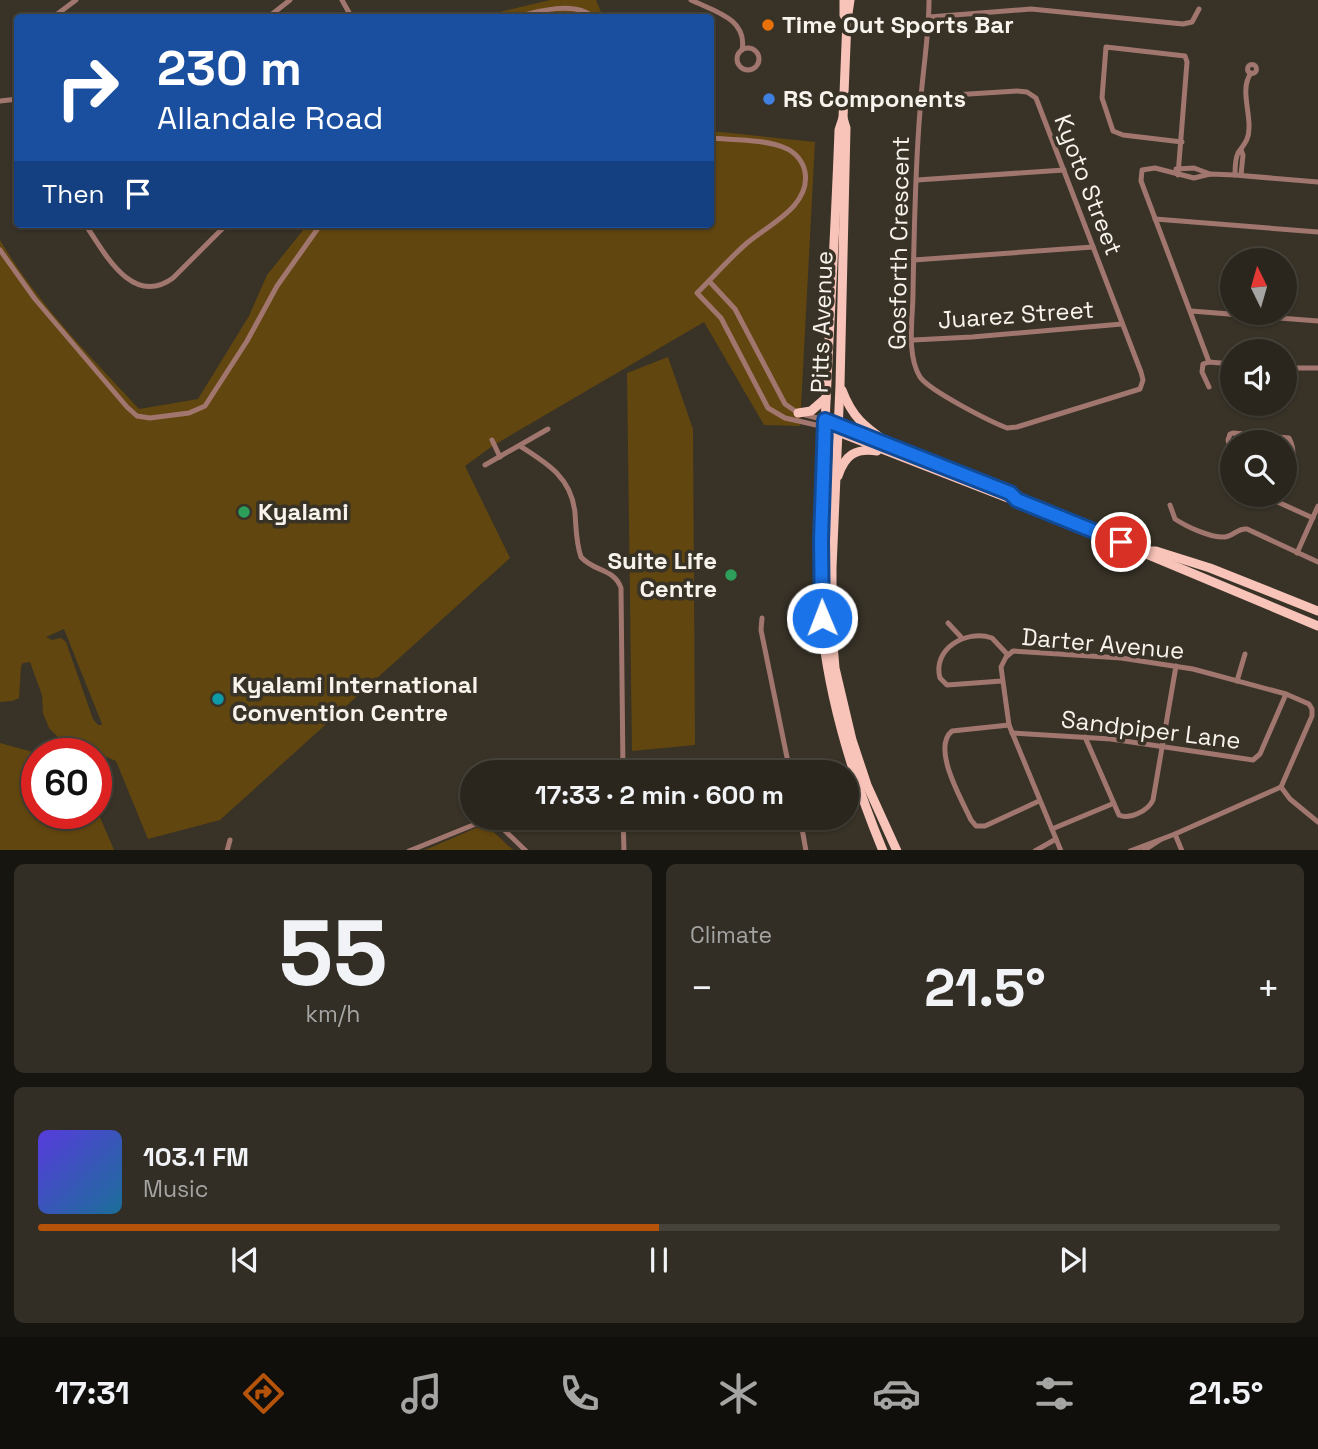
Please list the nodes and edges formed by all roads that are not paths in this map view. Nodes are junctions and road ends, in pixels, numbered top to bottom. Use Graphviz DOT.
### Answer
graph roads {
  1 [pos="76,0"];
  2 [pos="290,0"];
  3 [pos="691,0"];
  4 [pos="844,0"];
  5 [pos="850,0"];
  6 [pos="929,0"];
  7 [pos="1199,9"];
  8 [pos="57,14"];
  9 [pos="272,14"];
  10 [pos="530,14"];
  11 [pos="591,14"];
  12 [pos="929,17"];
  13 [pos="847,20"];
  14 [pos="742,50"];
  15 [pos="1251,73"];
  16 [pos="921,97"];
  17 [pos="714,138"];
  18 [pos="1182,142"];
  19 [pos="841,162"];
  20 [pos="1064,170"];
  21 [pos="1179,172"];
  22 [pos="1238,175"];
  23 [pos="917,180"];
  24 [pos="1318,182"];
  25 [pos="1156,219"];
  26 [pos="88,228"];
  27 [pos="223,228"];
  28 [pos="318,228"];
  29 [pos="1318,232"];
  30 [pos="1093,247"];
  31 [pos="0,250"];
  32 [pos="914,260"];
  33 [pos="709,281"];
  34 [pos="1191,311"];
  35 [pos="1318,321"];
  36 [pos="1122,324"];
  37 [pos="912,340"];
  38 [pos="1317,360"];
  39 [pos="1209,362"];
  40 [pos="1220,363"];
  41 [pos="1297,368"];
  42 [pos="1318,369"];
  43 [pos="840,385"];
  44 [pos="1209,387"];
  45 [pos="1136,392"];
  46 [pos="827,398"];
  47 [pos="798,413"];
  48 [pos="825,424"];
  49 [pos="837,427"];
  50 [pos="548,429"];
  51 [pos="492,440"];
  52 [pos="520,446"];
  53 [pos="894,451"];
  54 [pos="500,457"];
  55 [pos="485,465"];
  56 [pos="835,485"];
  57 [pos="1170,505"];
  58 [pos="1318,506"];
  59 [pos="1292,507"];
  60 [pos="1313,518"];
  61 [pos="1145,551"];
  62 [pos="1297,553"];
  63 [pos="1317,563"];
  64 [pos="1318,611"];
  65 [pos="762,618"];
  66 [pos="948,623"];
  67 [pos="1318,626"];
  68 [pos="961,637"];
  69 [pos="1245,654"];
  70 [pos="1008,655"];
  71 [pos="1176,666"];
  72 [pos="1002,681"];
  73 [pos="1237,681"];
  74 [pos="1286,694"];
  75 [pos="1009,725"];
  76 [pos="1012,733"];
  77 [pos="1085,737"];
  78 [pos="1163,747"];
  79 [pos="623,760"];
  80 [pos="788,760"];
  81 [pos="1281,787"];
  82 [pos="1040,800"];
  83 [pos="1112,804"];
  84 [pos="1317,822"];
  85 [pos="1052,829"];
  86 [pos="623,830"];
  87 [pos="802,830"];
  88 [pos="1175,834"];
  89 [pos="1056,839"];
  90 [pos="230,840"];
  91 [pos="1160,840"];
  92 [pos="227,850"];
  93 [pos="409,850"];
  94 [pos="526,850"];
  95 [pos="624,850"];
  96 [pos="806,850"];
  97 [pos="883,850"];
  98 [pos="897,850"];
  99 [pos="1035,850"];
  100 [pos="1062,850"];
  101 [pos="1130,850"];
  102 [pos="1143,850"];
  103 [pos="1182,850"];
  1 -- 8 [label="street"];
  2 -- 9 [label="street"];
  3 -- 14 [label="street"];
  4 -- 13 [label="main road"];
  5 -- 13 [label="main road"];
  6 -- 12 [label="street, Gosforth Crescent"];
  7 -- 12 [label="street"];
  10 -- 11 [label="street"];
  12 -- 16 [label="street, Gosforth Crescent"];
  13 -- 19 [label="main road"];
  14 -- 14 [label="street"];
  15 -- 22 [label="street"];
  16 -- 20 [label="street, Kyoto Street"];
  16 -- 23 [label="street, Gosforth Crescent"];
  17 -- 33 [label="street"];
  18 -- 18 [label="street"];
  18 -- 21 [label="street"];
  19 -- 43 [label="main road, Pitts Avenue"];
  19 -- 46 [label="main road, Pitts Avenue"];
  20 -- 23 [label="street"];
  20 -- 30 [label="street, Kyoto Street"];
  21 -- 22 [label="street"];
  21 -- 25 [label="street"];
  22 -- 24 [label="street"];
  23 -- 32 [label="street, Gosforth Crescent"];
  25 -- 29 [label="street"];
  25 -- 34 [label="street"];
  26 -- 27 [label="street"];
  28 -- 31 [label="street"];
  30 -- 32 [label="street"];
  30 -- 36 [label="street, Kyoto Street"];
  32 -- 37 [label="street, Gosforth Crescent"];
  33 -- 47 [label="street"];
  33 -- 48 [label="street"];
  34 -- 35 [label="street"];
  34 -- 39 [label="street"];
  36 -- 37 [label="street, Juarez Street"];
  36 -- 45 [label="street, Kyoto Street"];
  37 -- 45 [label="street, Gosforth Crescent"];
  38 -- 42 [label="street"];
  39 -- 40 [label="street"];
  39 -- 44 [label="street"];
  41 -- 42 [label="street"];
  43 -- 49 [label="main road, Pitts Avenue"];
  43 -- 53 [label="main road"];
  46 -- 47 [label="main road"];
  46 -- 48 [label="main road, Pitts Avenue"];
  47 -- 48 [label="street"];
  48 -- 49 [label="main road"];
  48 -- 97 [label="main road, Pitts Avenue"];
  49 -- 53 [label="main road"];
  49 -- 56 [label="main road, Pitts Avenue"];
  50 -- 52 [label="street"];
  51 -- 54 [label="street"];
  52 -- 54 [label="street"];
  52 -- 79 [label="street"];
  53 -- 56 [label="main road"];
  53 -- 61 [label="main road"];
  54 -- 55 [label="street"];
  56 -- 98 [label="main road, Pitts Avenue"];
  57 -- 62 [label="street"];
  58 -- 60 [label="street"];
  59 -- 60 [label="street"];
  60 -- 62 [label="street"];
  61 -- 64 [label="main road"];
  61 -- 67 [label="main road"];
  62 -- 63 [label="street"];
  65 -- 80 [label="street"];
  66 -- 68 [label="street"];
  68 -- 70 [label="street"];
  68 -- 72 [label="street"];
  69 -- 73 [label="street"];
  70 -- 71 [label="street, Darter Avenue"];
  70 -- 72 [label="street, Darter Avenue"];
  71 -- 73 [label="street, Darter Avenue"];
  71 -- 78 [label="street"];
  72 -- 75 [label="street, Darter Avenue"];
  73 -- 74 [label="street, Darter Avenue"];
  74 -- 78 [label="street, Sandpiper Lane"];
  74 -- 81 [label="street, Darter Avenue"];
  75 -- 76 [label="street, Darter Avenue"];
  75 -- 82 [label="street"];
  76 -- 77 [label="street, Sandpiper Lane"];
  76 -- 82 [label="street, Darter Avenue"];
  77 -- 78 [label="street, Sandpiper Lane"];
  77 -- 83 [label="street"];
  78 -- 83 [label="street"];
  81 -- 84 [label="street"];
  81 -- 88 [label="street"];
  82 -- 85 [label="street, Darter Avenue"];
  83 -- 85 [label="street"];
  85 -- 89 [label="street, Darter Avenue"];
  86 -- 95 [label="street"];
  87 -- 96 [label="street"];
  88 -- 91 [label="street"];
  88 -- 103 [label="street"];
  89 -- 99 [label="street"];
  89 -- 100 [label="street, Darter Avenue"];
  90 -- 92 [label="street"];
  91 -- 101 [label="street"];
  91 -- 102 [label="street"];
  93 -- 94 [label="street"];
}
